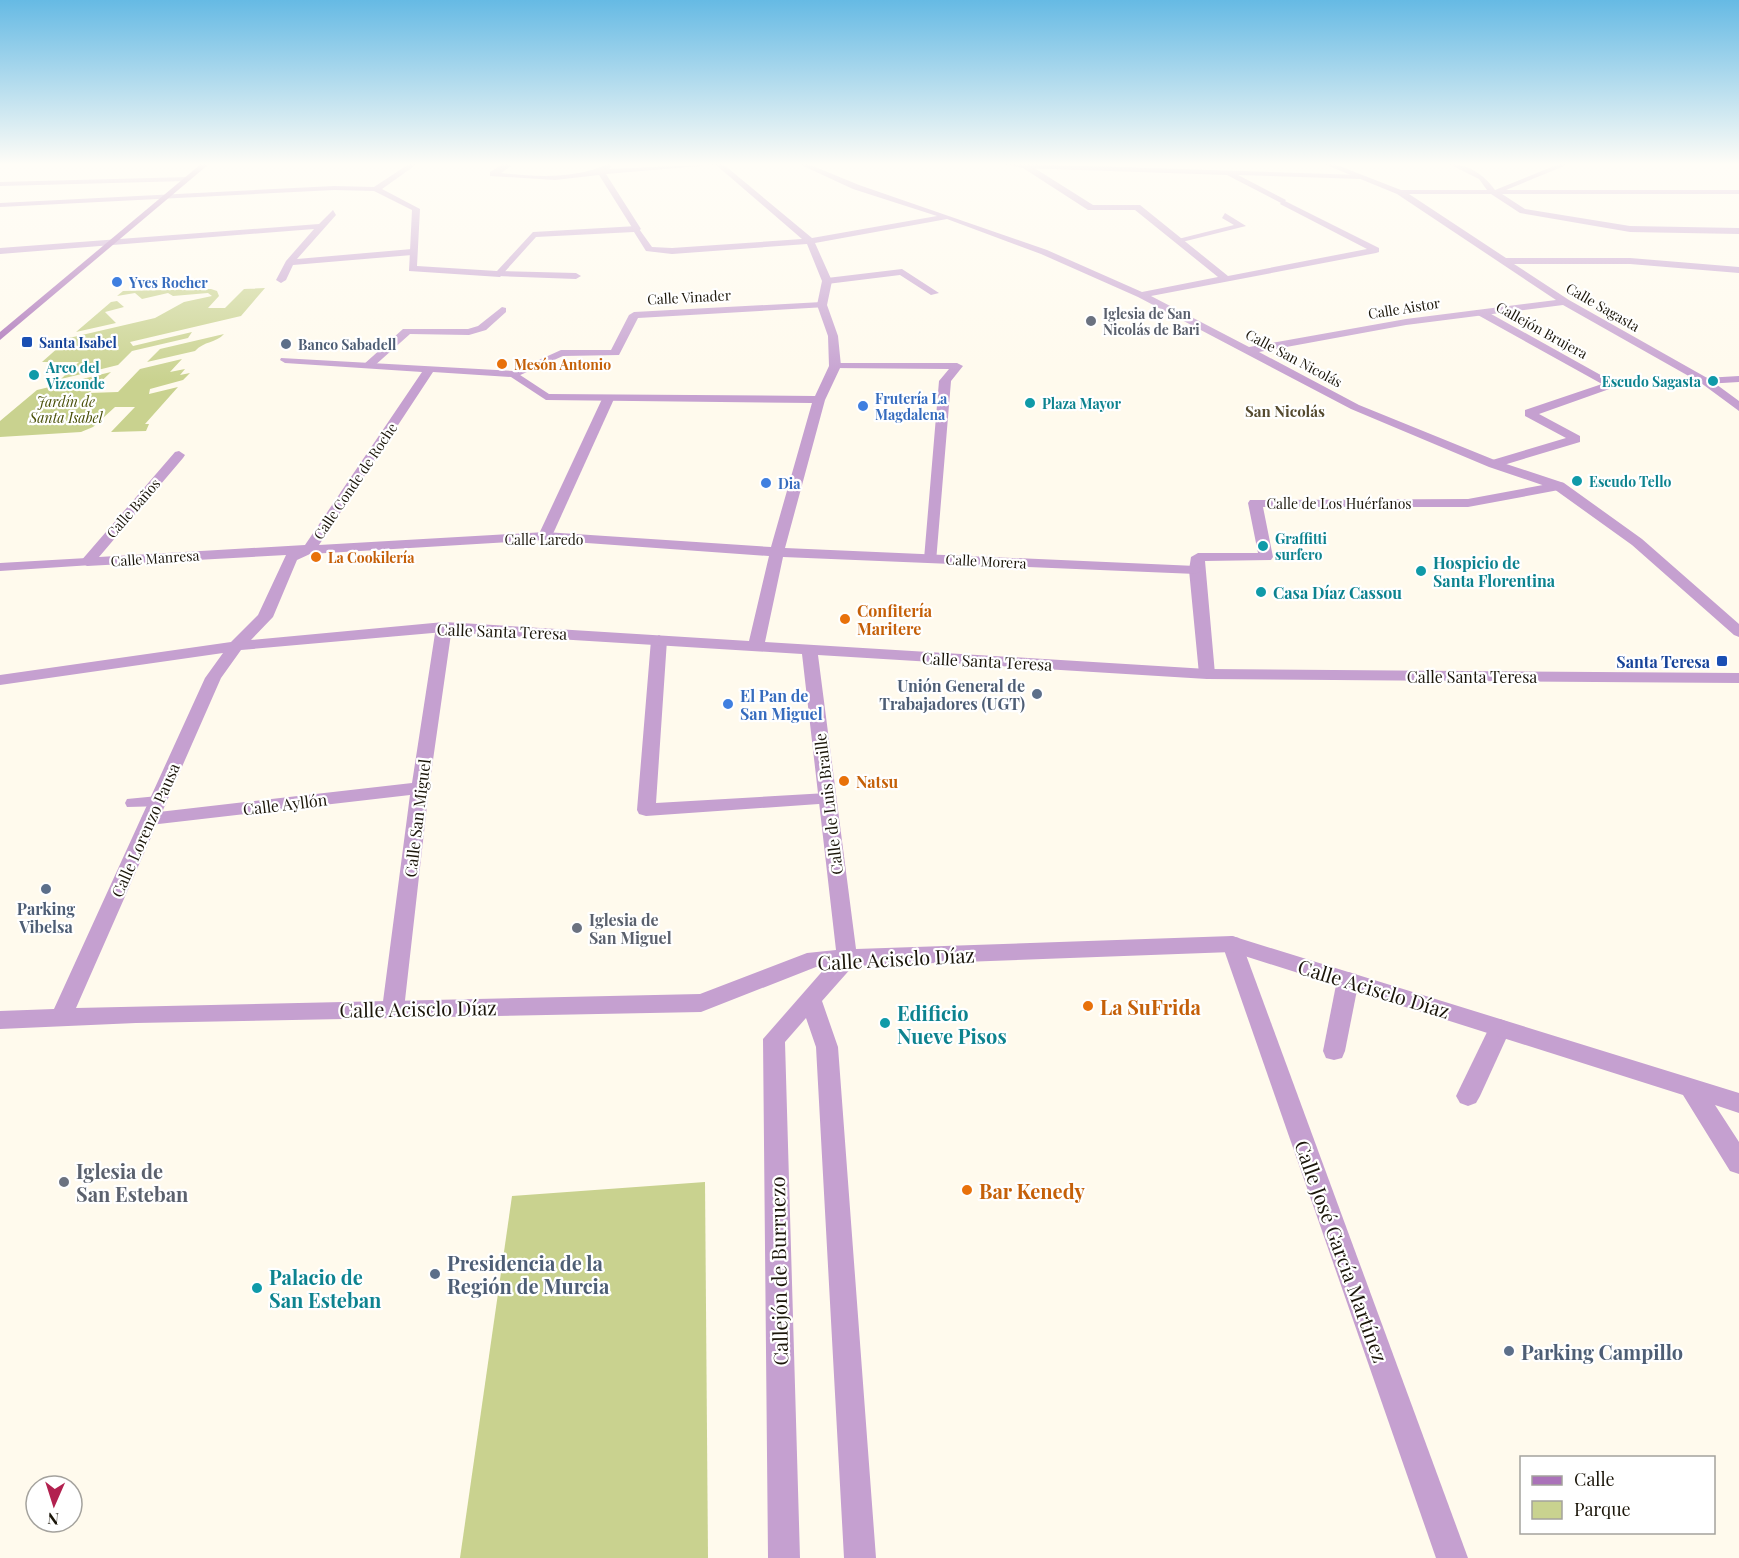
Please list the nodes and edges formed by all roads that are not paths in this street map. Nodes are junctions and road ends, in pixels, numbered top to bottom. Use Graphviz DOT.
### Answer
graph roads {
  1 [pos="119,237"];
  2 [pos="189,237"];
  3 [pos="312,237"];
  4 [pos="413,237"];
  5 [pos="532,237"];
  6 [pos="642,237"];
  7 [pos="805,237"];
  8 [pos="834,237"];
  9 [pos="1004,237"];
  10 [pos="1174,237"];
  11 [pos="1193,237"];
  12 [pos="1350,237"];
  13 [pos="1466,237"];
  14 [pos="1178,240"];
  15 [pos="810,241"];
  16 [pos="112,243"];
  17 [pos="0,251"];
  18 [pos="412,252"];
  19 [pos="1502,261"];
  20 [pos="289,263"];
  21 [pos="1726,268"];
  22 [pos="1739,270"];
  23 [pos="500,274"];
  24 [pos="576,276"];
  25 [pos="1739,276"];
  26 [pos="1226,278"];
  27 [pos="281,280"];
  28 [pos="826,281"];
  29 [pos="934,293"];
  30 [pos="1141,296"];
  31 [pos="1565,302"];
  32 [pos="822,305"];
  33 [pos="502,310"];
  34 [pos="1480,312"];
  35 [pos="0,337"];
  36 [pos="1248,351"];
  37 [pos="285,360"];
  38 [pos="369,365"];
  39 [pos="835,366"];
  40 [pos="430,368"];
  41 [pos="514,374"];
  42 [pos="1739,379"];
  43 [pos="1705,381"];
  44 [pos="608,399"];
  45 [pos="819,400"];
  46 [pos="1739,407"];
  47 [pos="179,455"];
  48 [pos="1493,464"];
  49 [pos="1559,486"];
  50 [pos="545,536"];
  51 [pos="310,548"];
  52 [pos="777,552"];
  53 [pos="931,559"];
  54 [pos="87,562"];
  55 [pos="0,567"];
  56 [pos="1196,570"];
  57 [pos="444,627"];
  58 [pos="1739,632"];
  59 [pos="659,640"];
  60 [pos="236,646"];
  61 [pos="756,647"];
  62 [pos="809,650"];
  63 [pos="1207,674"];
  64 [pos="1739,678"];
  65 [pos="0,681"];
  66 [pos="420,788"];
  67 [pos="827,799"];
  68 [pos="134,803"];
  69 [pos="154,811"];
  70 [pos="1232,944"];
  71 [pos="847,958"];
  72 [pos="1348,980"];
  73 [pos="810,998"];
  74 [pos="393,1009"];
  75 [pos="61,1017"];
  76 [pos="0,1020"];
  77 [pos="1500,1028"];
  78 [pos="1334,1051"];
  79 [pos="1690,1087"];
  80 [pos="1468,1096"];
  81 [pos="1739,1103"];
  82 [pos="1739,1163"];
  83 [pos="784,1558"];
  84 [pos="860,1558"];
  85 [pos="1452,1558"];
  1 -- 16 [label="main road"];
  2 -- 16 [label="street"];
  3 -- 20 [label="street"];
  4 -- 18 [label="street"];
  5 -- 23 [label="street"];
  6 -- 15 [label="street"];
  7 -- 15 [label="street"];
  8 -- 15 [label="street"];
  9 -- 30 [label="street, Calle San Nicolás"];
  10 -- 14 [label="street"];
  11 -- 14 [label="street"];
  12 -- 26 [label="street"];
  13 -- 19 [label="street, Calle Sagasta"];
  14 -- 26 [label="street"];
  15 -- 28 [label="street"];
  16 -- 17 [label="street"];
  16 -- 35 [label="main road"];
  18 -- 20 [label="street"];
  18 -- 23 [label="street"];
  19 -- 21 [label="street"];
  19 -- 31 [label="street, Calle Sagasta"];
  20 -- 27 [label="street"];
  21 -- 22 [label="street"];
  21 -- 25 [label="street"];
  23 -- 24 [label="street"];
  26 -- 30 [label="street"];
  28 -- 29 [label="street"];
  28 -- 32 [label="street"];
  30 -- 36 [label="street, Calle San Nicolás"];
  31 -- 34 [label="street, Calle Aistor"];
  31 -- 43 [label="street, Calle Sagasta"];
  32 -- 39 [label="street"];
  32 -- 41 [label="street, Calle Vinader"];
  33 -- 38 [label="street"];
  34 -- 36 [label="street, Calle Aistor"];
  34 -- 48 [label="street, Callejón Brujera"];
  36 -- 48 [label="street, Calle San Nicolás"];
  37 -- 38 [label="street, Calle Vinader"];
  38 -- 40 [label="street, Calle Vinader"];
  39 -- 45 [label="street"];
  39 -- 53 [label="street"];
  40 -- 41 [label="street, Calle Vinader"];
  40 -- 51 [label="street, Calle Conde de Roche"];
  41 -- 44 [label="street"];
  42 -- 43 [label="street"];
  43 -- 46 [label="street, Calle Sagasta"];
  44 -- 45 [label="street"];
  44 -- 50 [label="street"];
  45 -- 52 [label="street"];
  47 -- 54 [label="street, Calle Baños"];
  48 -- 49 [label="street, Calle San Nicolás"];
  49 -- 56 [label="street, Calle de Los Huérfanos"];
  49 -- 58 [label="street, Calle San Nicolás"];
  50 -- 51 [label="street, Calle Laredo"];
  50 -- 52 [label="street, Calle Laredo"];
  51 -- 54 [label="street, Calle Manresa"];
  51 -- 60 [label="street, Calle Conde de Roche"];
  52 -- 53 [label="street, Calle Morera"];
  52 -- 61 [label="street"];
  53 -- 56 [label="street, Calle Morera"];
  54 -- 55 [label="street, Calle Manresa"];
  56 -- 63 [label="street"];
  57 -- 59 [label="street, Calle Santa Teresa"];
  57 -- 60 [label="street, Calle Santa Teresa"];
  57 -- 66 [label="street, Calle San Miguel"];
  59 -- 61 [label="street, Calle Santa Teresa"];
  59 -- 67 [label="street"];
  60 -- 65 [label="street, Calle Santa Teresa"];
  60 -- 69 [label="street, Calle Lorenzo Pausa"];
  61 -- 62 [label="street, Calle Santa Teresa"];
  62 -- 63 [label="street, Calle Santa Teresa"];
  62 -- 67 [label="street, Calle de Luis Braille"];
  63 -- 64 [label="street, Calle Santa Teresa"];
  66 -- 69 [label="street, Calle Ayllón"];
  66 -- 74 [label="street, Calle San Miguel"];
  67 -- 71 [label="street, Calle de Luis Braille"];
  68 -- 69 [label="street, Calle Ayllón"];
  69 -- 75 [label="street, Calle Lorenzo Pausa"];
  70 -- 71 [label="street, Calle Acisclo Díaz"];
  70 -- 72 [label="street, Calle Acisclo Díaz"];
  70 -- 85 [label="street, Calle José García Martínez"];
  71 -- 73 [label="street, Callejón de Burruezo"];
  71 -- 74 [label="street, Calle Acisclo Díaz"];
  72 -- 77 [label="street, Calle Acisclo Díaz"];
  72 -- 78 [label="street"];
  73 -- 83 [label="street, Callejón de Burruezo"];
  73 -- 84 [label="street"];
  74 -- 75 [label="street, Calle Acisclo Díaz"];
  75 -- 76 [label="street, Calle Acisclo Díaz"];
  77 -- 79 [label="street, Calle Acisclo Díaz"];
  77 -- 80 [label="street"];
  79 -- 81 [label="street, Calle Acisclo Díaz"];
  79 -- 82 [label="street"];
}
